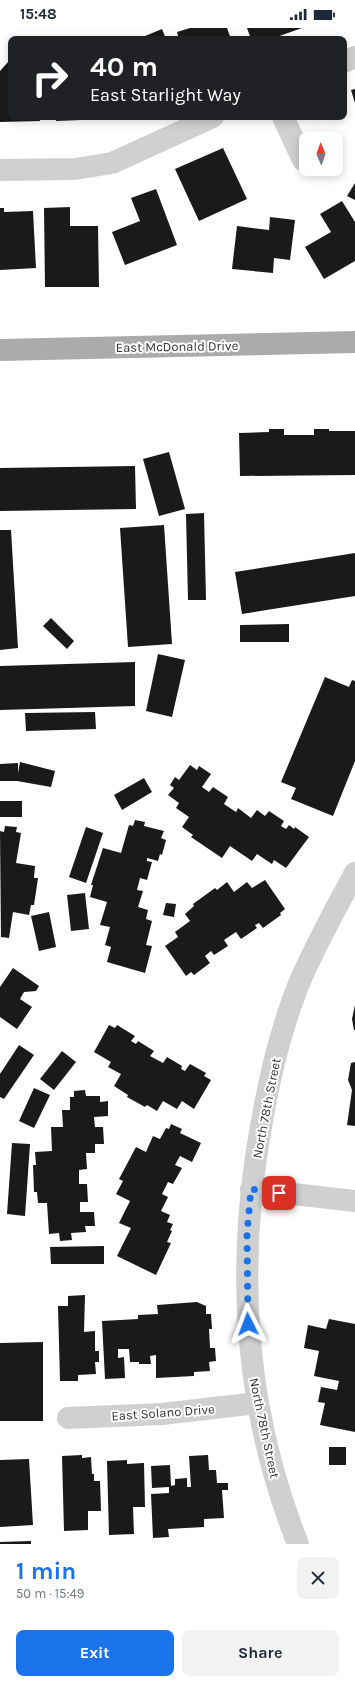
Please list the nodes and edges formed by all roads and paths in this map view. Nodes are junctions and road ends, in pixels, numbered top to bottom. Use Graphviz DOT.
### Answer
graph roads {
  1 [pos="206,120"];
  2 [pos="284,120"];
  3 [pos="299,151"];
  4 [pos="0,170"];
  5 [pos="355,342"];
  6 [pos="0,350"];
  7 [pos="355,873"];
  8 [pos="251,1189"];
  9 [pos="355,1201"];
  10 [pos="257,1403"];
  11 [pos="68,1418"];
  12 [pos="298,1544"];
  1 -- 4 [label="street"];
  2 -- 3 [label="street"];
  5 -- 6 [label="main road, East McDonald Drive"];
  7 -- 8 [label="street, North 78th Street"];
  8 -- 9 [label="street"];
  8 -- 10 [label="street, North 78th Street"];
  10 -- 11 [label="street, East Solano Drive"];
  10 -- 12 [label="street, North 78th Street"];
}
